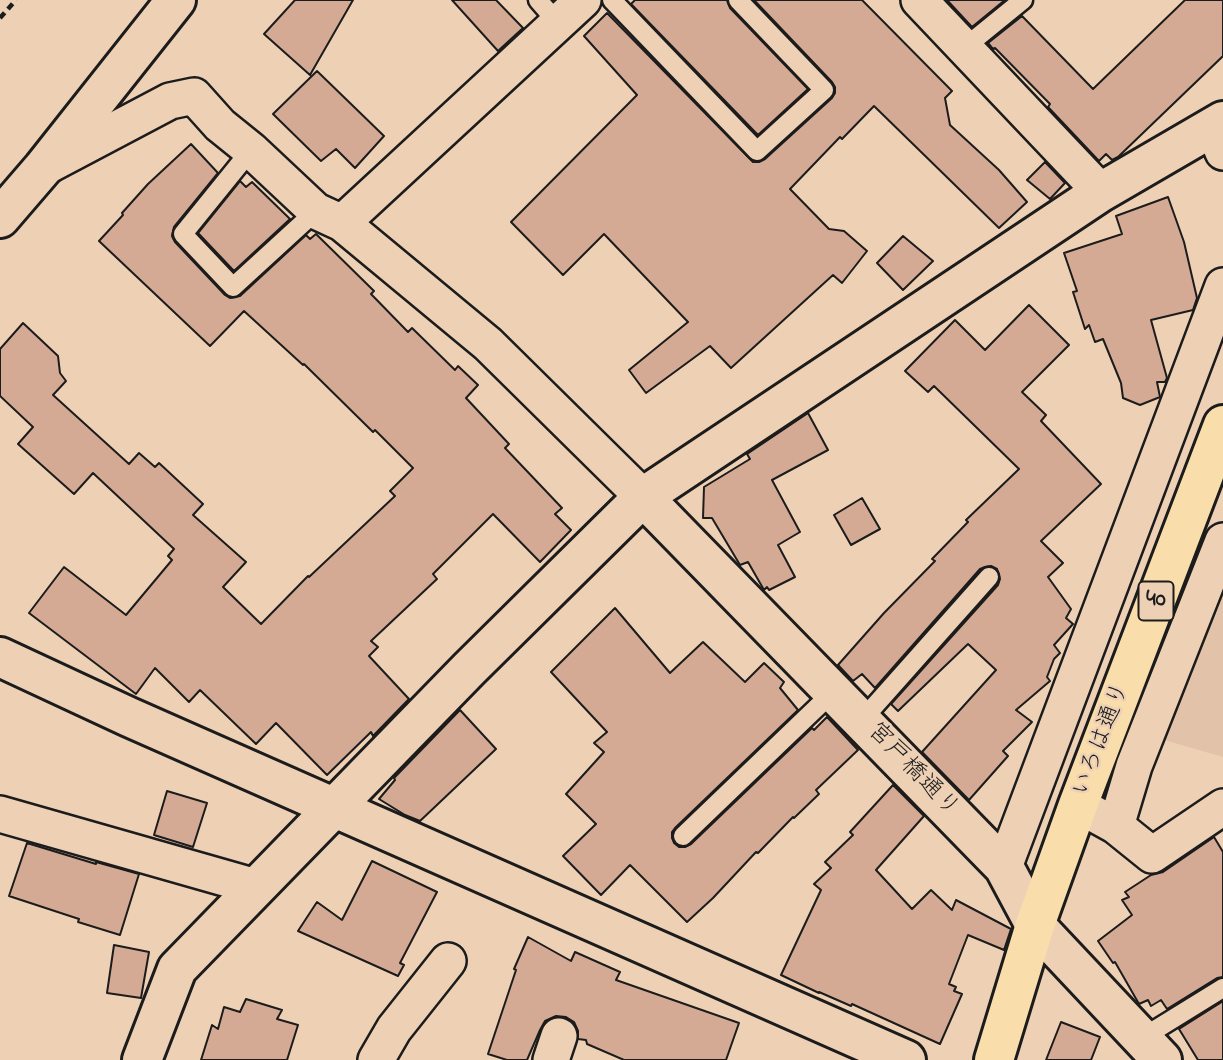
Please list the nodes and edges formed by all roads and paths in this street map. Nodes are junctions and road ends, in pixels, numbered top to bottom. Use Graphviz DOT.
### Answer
graph roads {
  1 [pos="16,0"];
  2 [pos="176,0"];
  3 [pos="612,0"];
  4 [pos="738,0"];
  5 [pos="919,0"];
  6 [pos="1023,0"];
  7 [pos="560,8"];
  8 [pos="0,19"];
  9 [pos="964,48"];
  10 [pos="1220,133"];
  11 [pos="251,150"];
  12 [pos="43,168"];
  13 [pos="1101,192"];
  14 [pos="329,217"];
  15 [pos="0,218"];
  16 [pos="1223,286"];
  17 [pos="1223,425"];
  18 [pos="643,497"];
  19 [pos="1223,541"];
  20 [pos="989,577"];
  21 [pos="0,657"];
  22 [pos="834,691"];
  23 [pos="862,720"];
  24 [pos="1083,791"];
  25 [pos="334,807"];
  26 [pos="1223,807"];
  27 [pos="0,814"];
  28 [pos="1116,826"];
  29 [pos="683,836"];
  30 [pos="1004,867"];
  31 [pos="256,887"];
  32 [pos="1035,925"];
  33 [pos="448,961"];
  34 [pos="1223,988"];
  35 [pos="1152,1049"];
  36 [pos="147,1059"];
  37 [pos="376,1060"];
  38 [pos="906,1060"];
  39 [pos="994,1060"];
  1 -- 8 [label="path"];
  2 -- 12 [label="street"];
  3 -- 4 [label="lane"];
  5 -- 9 [label="street"];
  6 -- 9 [label="lane"];
  7 -- 14 [label="street"];
  9 -- 13 [label="street"];
  10 -- 13 [label="street"];
  11 -- 12 [label="street"];
  11 -- 14 [label="street"];
  11 -- 14 [label="lane"];
  12 -- 15 [label="street"];
  13 -- 18 [label="street"];
  14 -- 18 [label="street"];
  16 -- 30 [label="street"];
  17 -- 24 [label="main road, いろは通り / 40"];
  18 -- 22 [label="street, 宮戸橋通り"];
  18 -- 25 [label="street"];
  19 -- 28 [label="street"];
  20 -- 23 [label="lane"];
  21 -- 25 [label="street"];
  22 -- 23 [label="street, 宮戸橋通り"];
  22 -- 29 [label="lane"];
  23 -- 30 [label="street, 宮戸橋通り"];
  24 -- 28 [label="street"];
  24 -- 32 [label="main road, いろは通り / 40"];
  25 -- 31 [label="street"];
  25 -- 38 [label="street"];
  26 -- 28 [label="street"];
  27 -- 31 [label="street"];
  30 -- 32 [label="street, 宮戸橋通り"];
  31 -- 36 [label="street"];
  32 -- 35 [label="street, 宮戸橋通り"];
  32 -- 39 [label="main road, いろは通り / 40"];
  33 -- 37 [label="street"];
  34 -- 35 [label="lane"];
}
